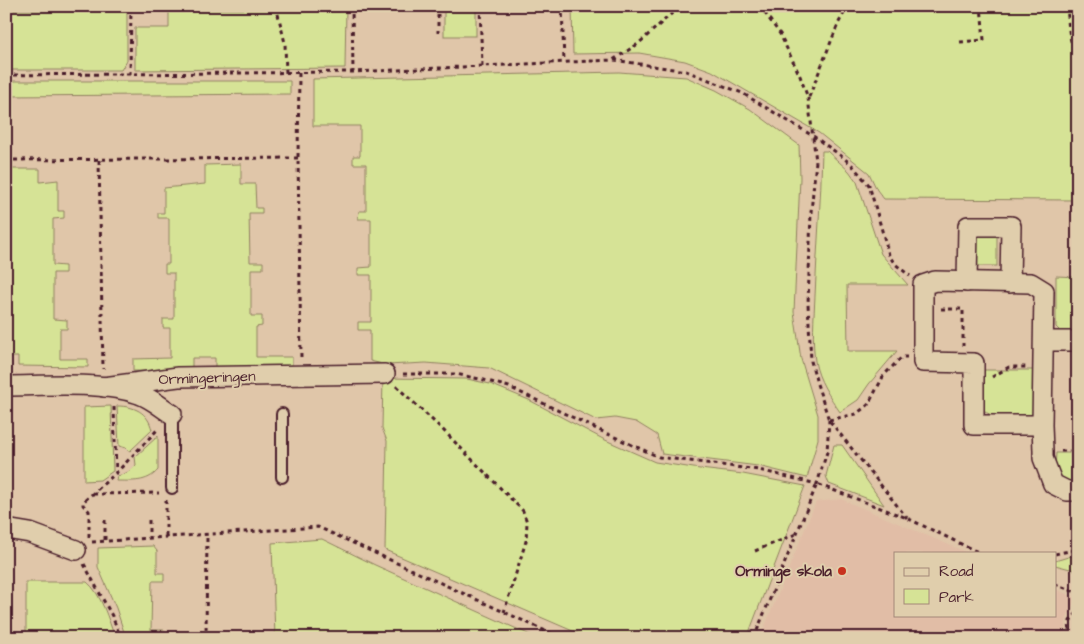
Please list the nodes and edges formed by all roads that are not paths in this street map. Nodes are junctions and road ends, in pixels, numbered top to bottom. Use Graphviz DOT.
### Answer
graph roads {
  1 [pos="967,282"];
  2 [pos="1010,283"];
  3 [pos="1044,341"];
  4 [pos="1078,341"];
  5 [pos="386,374"];
  6 [pos="6,386"];
  7 [pos="109,392"];
  8 [pos="282,414"];
  9 [pos="168,419"];
  10 [pos="1042,425"];
  11 [pos="282,477"];
  12 [pos="1078,491"];
  13 [pos="168,492"];
  14 [pos="6,528"];
  15 [pos="82,547"];
  1 -- 2 [label="street"];
  1 -- 2 [label="street"];
  1 -- 10 [label="street"];
  2 -- 3 [label="street"];
  3 -- 4 [label="street"];
  3 -- 10 [label="street"];
  5 -- 7 [label="street, Ormingeringen"];
  6 -- 7 [label="street"];
  7 -- 9 [label="street, Ormingeringen"];
  8 -- 11 [label="lane"];
  9 -- 13 [label="lane"];
  10 -- 12 [label="street"];
  14 -- 15 [label="street"];
}
